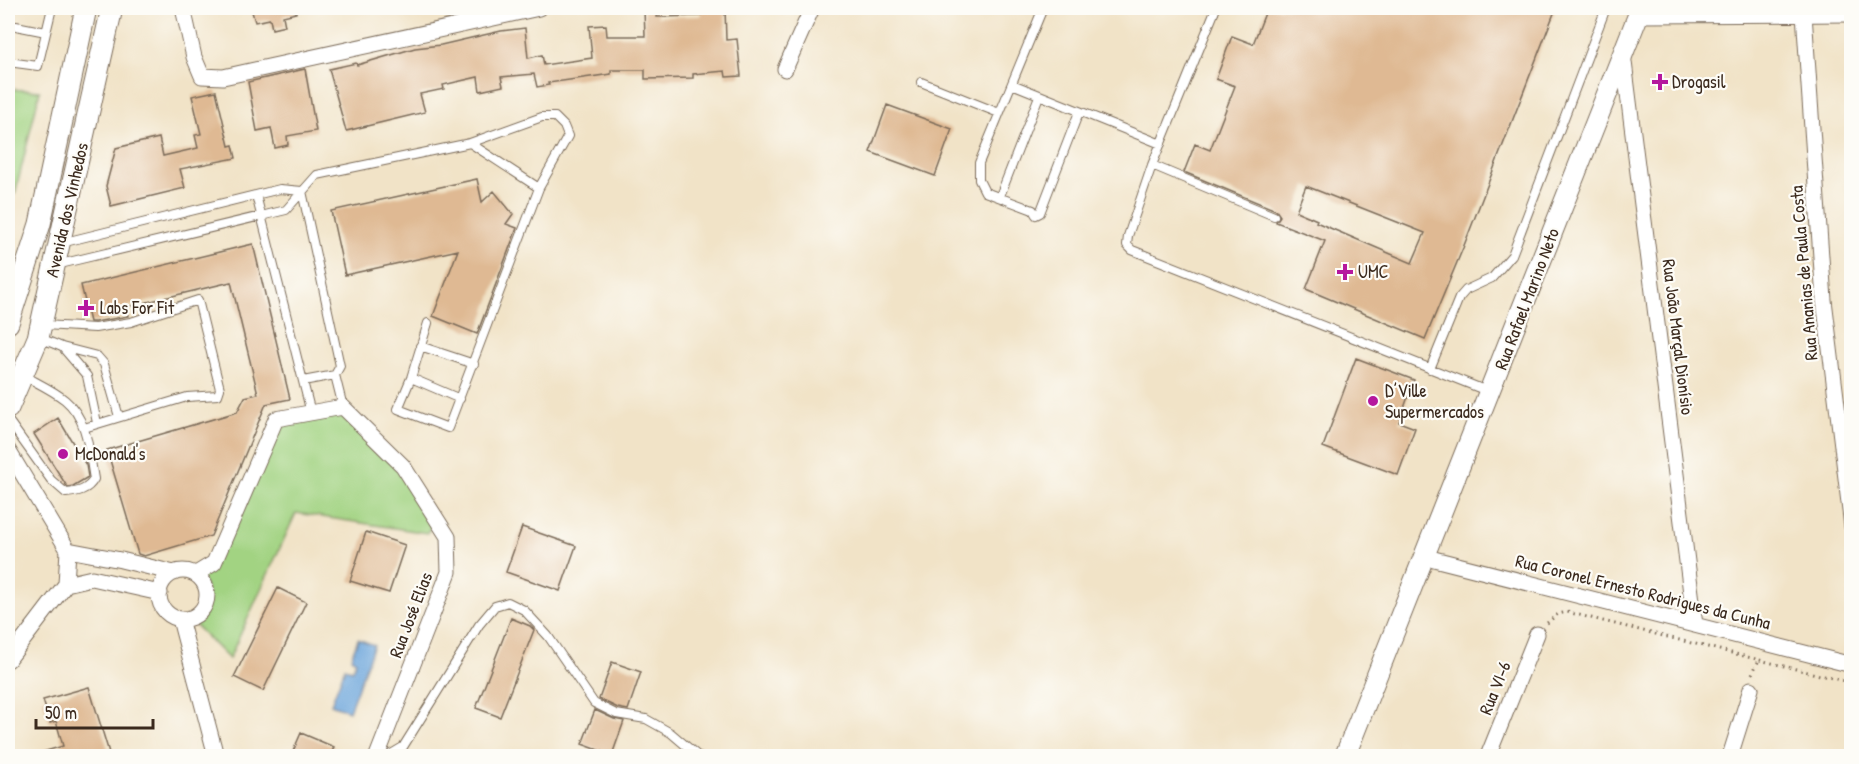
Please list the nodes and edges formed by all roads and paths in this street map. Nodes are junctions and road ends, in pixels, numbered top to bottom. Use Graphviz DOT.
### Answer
graph roads {
  1 [pos="52,8"];
  2 [pos="86,8"];
  3 [pos="112,8"];
  4 [pos="183,8"];
  5 [pos="539,8"];
  6 [pos="812,8"];
  7 [pos="1043,8"];
  8 [pos="1216,8"];
  9 [pos="1606,8"];
  10 [pos="1640,11"];
  11 [pos="1804,14"];
  12 [pos="1851,14"];
  13 [pos="16,26"];
  14 [pos="46,32"];
  15 [pos="1623,54"];
  16 [pos="8,62"];
  17 [pos="785,69"];
  18 [pos="921,82"];
  19 [pos="1012,84"];
  20 [pos="69,85"];
  21 [pos="93,91"];
  22 [pos="1039,96"];
  23 [pos="1079,112"];
  24 [pos="999,113"];
  25 [pos="470,143"];
  26 [pos="1161,144"];
  27 [pos="1152,165"];
  28 [pos="539,188"];
  29 [pos="302,191"];
  30 [pos="256,195"];
  31 [pos="1000,196"];
  32 [pos="262,216"];
  33 [pos="1274,216"];
  34 [pos="60,243"];
  35 [pos="55,265"];
  36 [pos="8,322"];
  37 [pos="428,323"];
  38 [pos="40,331"];
  39 [pos="420,346"];
  40 [pos="62,347"];
  41 [pos="474,364"];
  42 [pos="1430,369"];
  43 [pos="22,375"];
  44 [pos="335,375"];
  45 [pos="411,378"];
  46 [pos="303,381"];
  47 [pos="1490,393"];
  48 [pos="460,399"];
  49 [pos="343,407"];
  50 [pos="8,408"];
  51 [pos="311,413"];
  52 [pos="119,417"];
  53 [pos="8,420"];
  54 [pos="98,423"];
  55 [pos="84,428"];
  56 [pos="8,450"];
  57 [pos="1851,527"];
  58 [pos="68,550"];
  59 [pos="1426,557"];
  60 [pos="174,573"];
  61 [pos="196,574"];
  62 [pos="66,584"];
  63 [pos="160,593"];
  64 [pos="180,618"];
  65 [pos="1695,625"];
  66 [pos="1537,634"];
  67 [pos="8,660"];
  68 [pos="1851,665"];
  69 [pos="1851,684"];
  70 [pos="1751,689"];
  71 [pos="216,756"];
  72 [pos="377,756"];
  73 [pos="388,756"];
  74 [pos="698,756"];
  75 [pos="1345,756"];
  76 [pos="1488,756"];
  77 [pos="1730,756"];
  1 -- 14 [label="lane"];
  2 -- 20 [label="main road, Avenida dos Vinhedos"];
  3 -- 21 [label="main road, Avenida dos Vinhedos"];
  4 -- 5 [label="street"];
  6 -- 17 [label="street"];
  7 -- 19 [label="lane"];
  8 -- 26 [label="lane"];
  9 -- 42 [label="lane"];
  10 -- 11 [label="street"];
  10 -- 15 [label="street, Rua Rafael Marino Neto"];
  11 -- 12 [label="street"];
  11 -- 57 [label="street, Rua Ananias de Paula Costa"];
  13 -- 14 [label="lane"];
  14 -- 16 [label="lane"];
  15 -- 47 [label="street, Rua Rafael Marino Neto"];
  15 -- 65 [label="street, Rua João Marçal Dionísio"];
  18 -- 24 [label="lane"];
  19 -- 22 [label="lane"];
  19 -- 24 [label="lane"];
  20 -- 21 [label="main road"];
  20 -- 36 [label="main road, Avenida dos Vinhedos"];
  21 -- 34 [label="main road, Avenida dos Vinhedos"];
  22 -- 23 [label="lane"];
  22 -- 31 [label="lane"];
  23 -- 26 [label="lane"];
  23 -- 31 [label="lane"];
  24 -- 31 [label="lane"];
  25 -- 28 [label="lane"];
  25 -- 28 [label="lane"];
  25 -- 29 [label="lane"];
  26 -- 27 [label="lane"];
  27 -- 33 [label="lane"];
  27 -- 42 [label="lane"];
  28 -- 41 [label="lane"];
  29 -- 30 [label="lane"];
  29 -- 32 [label="lane"];
  29 -- 44 [label="lane"];
  30 -- 32 [label="lane"];
  30 -- 34 [label="lane"];
  32 -- 35 [label="lane"];
  32 -- 46 [label="lane"];
  34 -- 35 [label="main road, Avenida dos Vinhedos"];
  35 -- 38 [label="main road, Avenida dos Vinhedos"];
  37 -- 39 [label="lane"];
  38 -- 40 [label="lane"];
  38 -- 43 [label="main road, Avenida dos Vinhedos"];
  38 -- 52 [label="lane"];
  39 -- 41 [label="lane"];
  39 -- 45 [label="lane"];
  40 -- 52 [label="lane"];
  40 -- 54 [label="lane"];
  41 -- 48 [label="lane"];
  42 -- 47 [label="lane"];
  43 -- 50 [label="main road, Avenida dos Vinhedos"];
  43 -- 55 [label="lane"];
  44 -- 46 [label="lane"];
  44 -- 49 [label="lane"];
  45 -- 48 [label="lane"];
  45 -- 48 [label="lane"];
  46 -- 51 [label="lane"];
  47 -- 59 [label="street, Rua Rafael Marino Neto"];
  49 -- 51 [label="street"];
  49 -- 72 [label="street, Rua José Elias"];
  51 -- 61 [label="street"];
  52 -- 54 [label="lane"];
  53 -- 55 [label="lane"];
  54 -- 55 [label="lane"];
  56 -- 58 [label="street"];
  58 -- 60 [label="street"];
  58 -- 62 [label="street"];
  59 -- 65 [label="street, Rua Coronel Ernesto Rodrigues da Cunha"];
  59 -- 75 [label="street, Rua Rafael Marino Neto"];
  60 -- 61 [label="street"];
  60 -- 63 [label="street"];
  61 -- 64 [label="street"];
  62 -- 63 [label="street"];
  62 -- 67 [label="street"];
  63 -- 64 [label="street"];
  64 -- 71 [label="street"];
  65 -- 68 [label="street, Rua Coronel Ernesto Rodrigues da Cunha"];
  66 -- 69 [label="path"];
  66 -- 76 [label="street, Rua VI-6"];
  70 -- 77 [label="street"];
  73 -- 74 [label="lane"];
}
